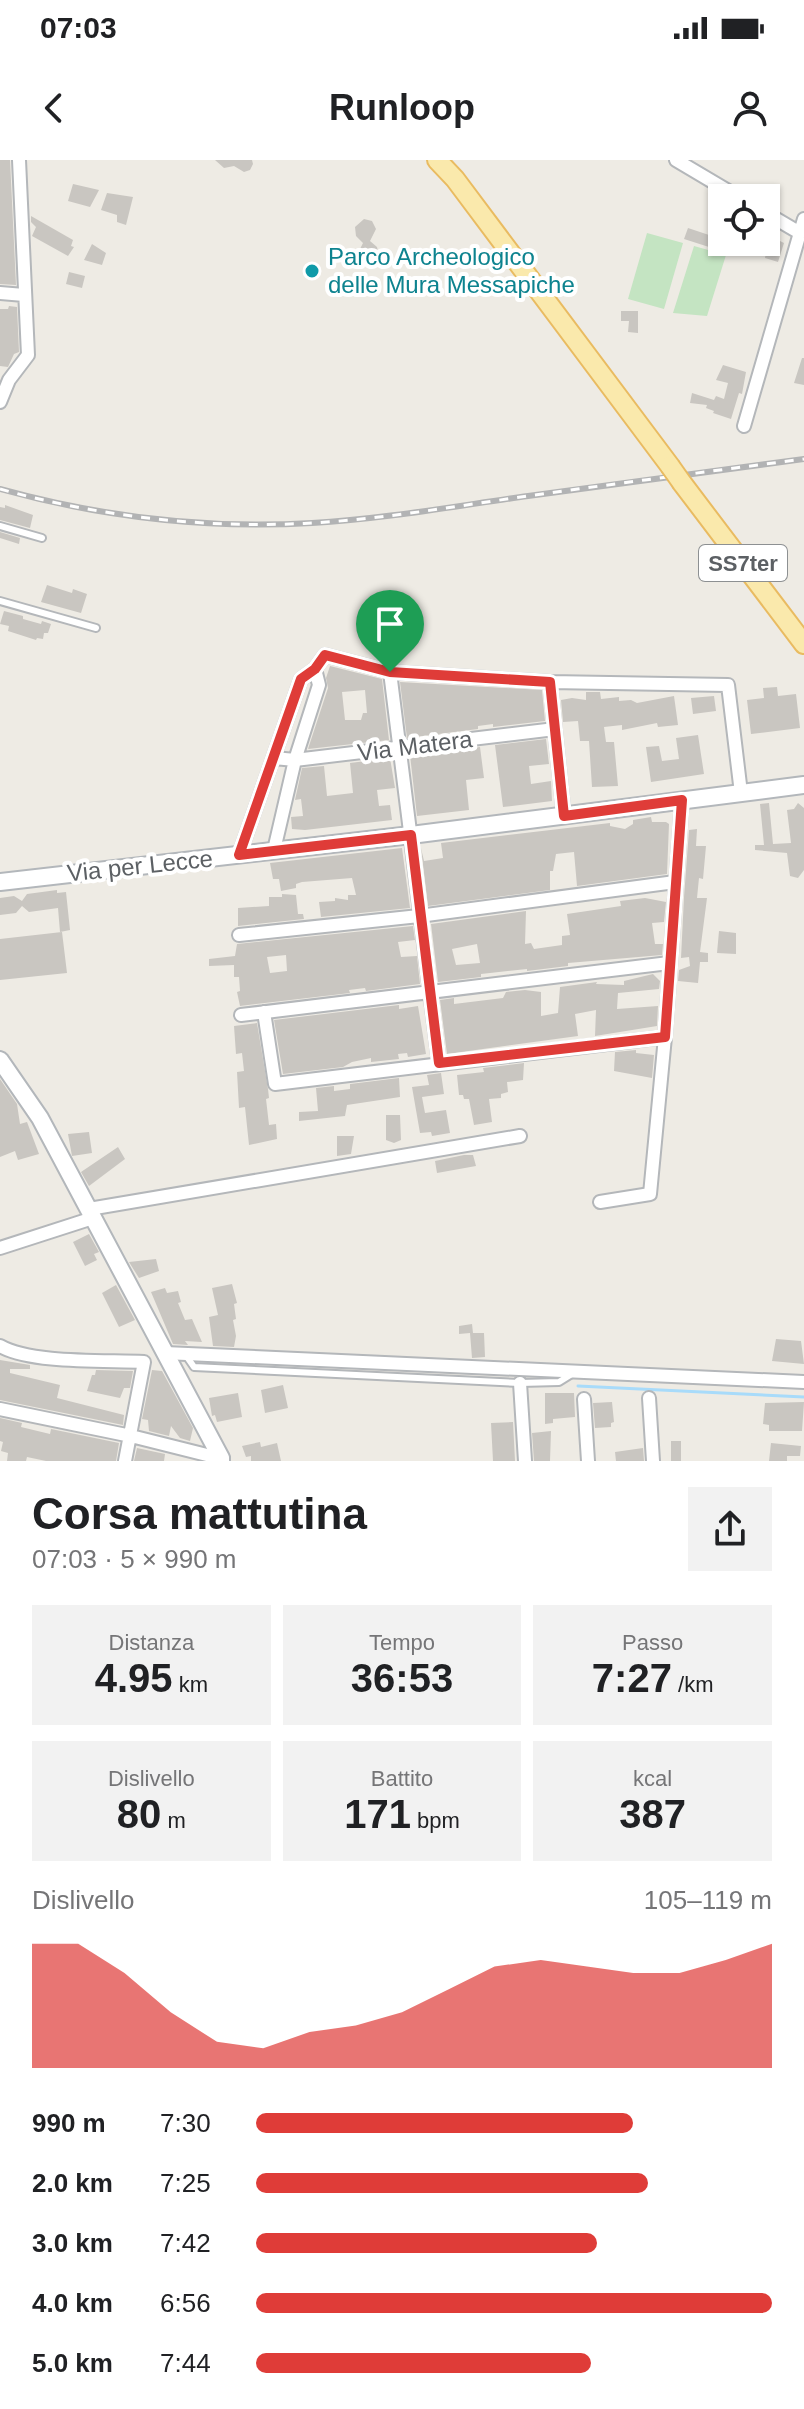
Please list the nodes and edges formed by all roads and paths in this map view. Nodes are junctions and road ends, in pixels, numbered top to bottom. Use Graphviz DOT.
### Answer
graph roads {
  1 [pos="19,160"];
  2 [pos="437,160"];
  3 [pos="676,160"];
  4 [pos="716,184"];
  5 [pos="804,219"];
  6 [pos="780,221"];
  7 [pos="800,233"];
  8 [pos="0,293"];
  9 [pos="24,295"];
  10 [pos="0,402"];
  11 [pos="744,426"];
  12 [pos="0,526"];
  13 [pos="42,538"];
  14 [pos="0,601"];
  15 [pos="96,628"];
  16 [pos="804,644"];
  17 [pos="315,669"];
  18 [pos="390,672"];
  19 [pos="550,682"];
  20 [pos="555,729"];
  21 [pos="399,748"];
  22 [pos="274,758"];
  23 [pos="295,760"];
  24 [pos="804,785"];
  25 [pos="741,793"];
  26 [pos="682,800"];
  27 [pos="564,816"];
  28 [pos="411,835"];
  29 [pos="274,850"];
  30 [pos="239,855"];
  31 [pos="0,882"];
  32 [pos="675,882"];
  33 [pos="419,916"];
  34 [pos="239,935"];
  35 [pos="669,963"];
  36 [pos="429,993"];
  37 [pos="264,1012"];
  38 [pos="241,1015"];
  39 [pos="665,1037"];
  40 [pos="439,1063"];
  41 [pos="2,1067"];
  42 [pos="520,1136"];
  43 [pos="600,1202"];
  44 [pos="91,1213"];
  45 [pos="0,1248"];
  46 [pos="0,1346"];
  47 [pos="165,1353"];
  48 [pos="185,1354"];
  49 [pos="576,1371"];
  50 [pos="804,1382"];
  51 [pos="520,1383"];
  52 [pos="649,1398"];
  53 [pos="584,1399"];
  54 [pos="0,1409"];
  55 [pos="131,1436"];
  56 [pos="222,1460"];
  57 [pos="125,1461"];
  58 [pos="525,1461"];
  59 [pos="588,1461"];
  60 [pos="653,1461"];
  1 -- 9 [label="street"];
  2 -- 16 [label="main road, SS7ter, bridge"];
  3 -- 4 [label="street"];
  5 -- 7 [label="street"];
  6 -- 7 [label="street"];
  7 -- 11 [label="street"];
  8 -- 9 [label="street"];
  9 -- 10 [label="street"];
  12 -- 13 [label="lane"];
  14 -- 15 [label="lane"];
  17 -- 18 [label="street"];
  17 -- 22 [label="street"];
  17 -- 23 [label="street"];
  18 -- 19 [label="street"];
  18 -- 21 [label="street"];
  19 -- 20 [label="street"];
  19 -- 25 [label="street"];
  20 -- 21 [label="street, Via Matera"];
  20 -- 27 [label="street"];
  21 -- 23 [label="street, Via Matera"];
  21 -- 28 [label="street"];
  22 -- 23 [label="street, Via Matera"];
  22 -- 30 [label="street"];
  23 -- 29 [label="street"];
  24 -- 25 [label="street, Via per Lecce"];
  25 -- 26 [label="street, Via per Lecce"];
  26 -- 27 [label="street, Via per Lecce"];
  26 -- 32 [label="street"];
  27 -- 28 [label="street, Via per Lecce"];
  28 -- 29 [label="street, Via per Lecce"];
  28 -- 33 [label="street"];
  29 -- 30 [label="street, Via per Lecce"];
  30 -- 31 [label="street, Via per Lecce"];
  32 -- 33 [label="street"];
  32 -- 35 [label="street"];
  33 -- 34 [label="street"];
  33 -- 36 [label="street"];
  35 -- 36 [label="street"];
  35 -- 39 [label="street"];
  36 -- 37 [label="street"];
  36 -- 40 [label="street"];
  37 -- 38 [label="street"];
  37 -- 40 [label="street"];
  39 -- 40 [label="street"];
  39 -- 43 [label="street"];
  41 -- 44 [label="street"];
  42 -- 44 [label="street"];
  44 -- 45 [label="street"];
  44 -- 47 [label="street"];
  46 -- 55 [label="street"];
  47 -- 48 [label="street"];
  47 -- 56 [label="street"];
  48 -- 49 [label="street"];
  48 -- 51 [label="lane"];
  49 -- 50 [label="street"];
  49 -- 51 [label="lane"];
  51 -- 58 [label="street"];
  52 -- 60 [label="street"];
  53 -- 59 [label="street"];
  54 -- 55 [label="street"];
  55 -- 56 [label="street"];
  55 -- 57 [label="street"];
}
